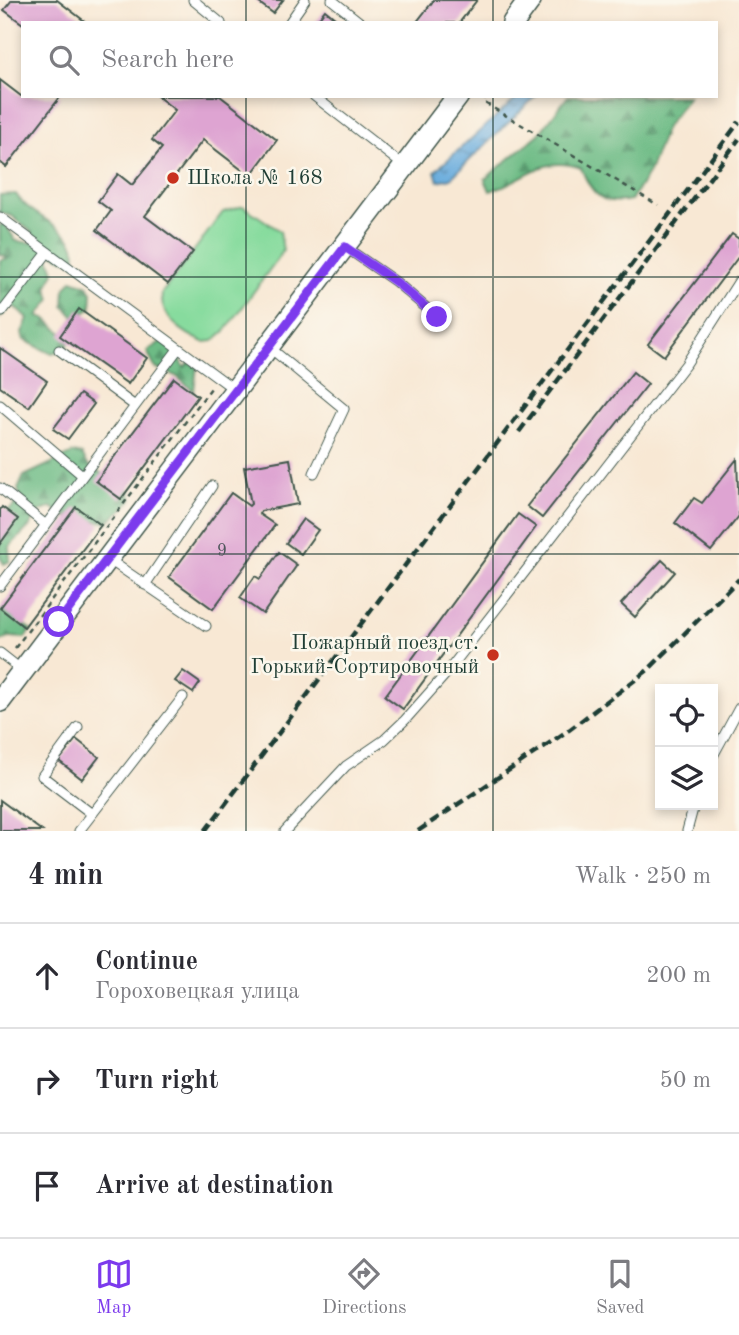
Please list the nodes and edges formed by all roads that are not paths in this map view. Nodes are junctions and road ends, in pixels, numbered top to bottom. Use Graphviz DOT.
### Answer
graph roads {
  1 [pos="193,0"];
  2 [pos="305,0"];
  3 [pos="332,0"];
  4 [pos="530,0"];
  5 [pos="219,21"];
  6 [pos="290,21"];
  7 [pos="358,21"];
  8 [pos="514,21"];
  9 [pos="317,98"];
  10 [pos="456,98"];
  11 [pos="406,167"];
  12 [pos="0,217"];
  13 [pos="345,247"];
  14 [pos="48,252"];
  15 [pos="739,281"];
  16 [pos="0,310"];
  17 [pos="437,317"];
  18 [pos="269,347"];
  19 [pos="178,349"];
  20 [pos="59,350"];
  21 [pos="226,383"];
  22 [pos="0,405"];
  23 [pos="135,406"];
  24 [pos="314,473"];
  25 [pos="82,475"];
  26 [pos="212,486"];
  27 [pos="0,488"];
  28 [pos="46,525"];
  29 [pos="107,558"];
  30 [pos="145,585"];
  31 [pos="0,586"];
  32 [pos="206,626"];
  33 [pos="10,661"];
  34 [pos="183,697"];
  35 [pos="0,701"];
  36 [pos="739,708"];
  37 [pos="78,727"];
  38 [pos="718,747"];
  39 [pos="693,810"];
  40 [pos="92,814"];
  41 [pos="79,831"];
  42 [pos="285,831"];
  43 [pos="687,831"];
  1 -- 5 [label="lane"];
  2 -- 6 [label="lane"];
  3 -- 7 [label="lane"];
  4 -- 8 [label="street"];
  9 -- 11 [label="lane"];
  10 -- 11 [label="street"];
  11 -- 13 [label="street"];
  12 -- 14 [label="lane"];
  13 -- 17 [label="lane"];
  13 -- 18 [label="street"];
  14 -- 16 [label="lane"];
  14 -- 19 [label="lane"];
  15 -- 42 [label="lane"];
  18 -- 21 [label="street"];
  18 -- 24 [label="lane"];
  19 -- 21 [label="lane"];
  19 -- 23 [label="lane"];
  20 -- 23 [label="lane"];
  21 -- 29 [label="street"];
  22 -- 25 [label="lane"];
  23 -- 25 [label="lane"];
  25 -- 28 [label="lane"];
  26 -- 30 [label="lane"];
  27 -- 28 [label="lane"];
  28 -- 31 [label="lane"];
  29 -- 30 [label="lane"];
  29 -- 33 [label="street"];
  30 -- 32 [label="lane"];
  33 -- 35 [label="street"];
  34 -- 40 [label="lane"];
  36 -- 38 [label="lane"];
  37 -- 40 [label="lane"];
  39 -- 43 [label="lane"];
  40 -- 41 [label="lane"];
}
